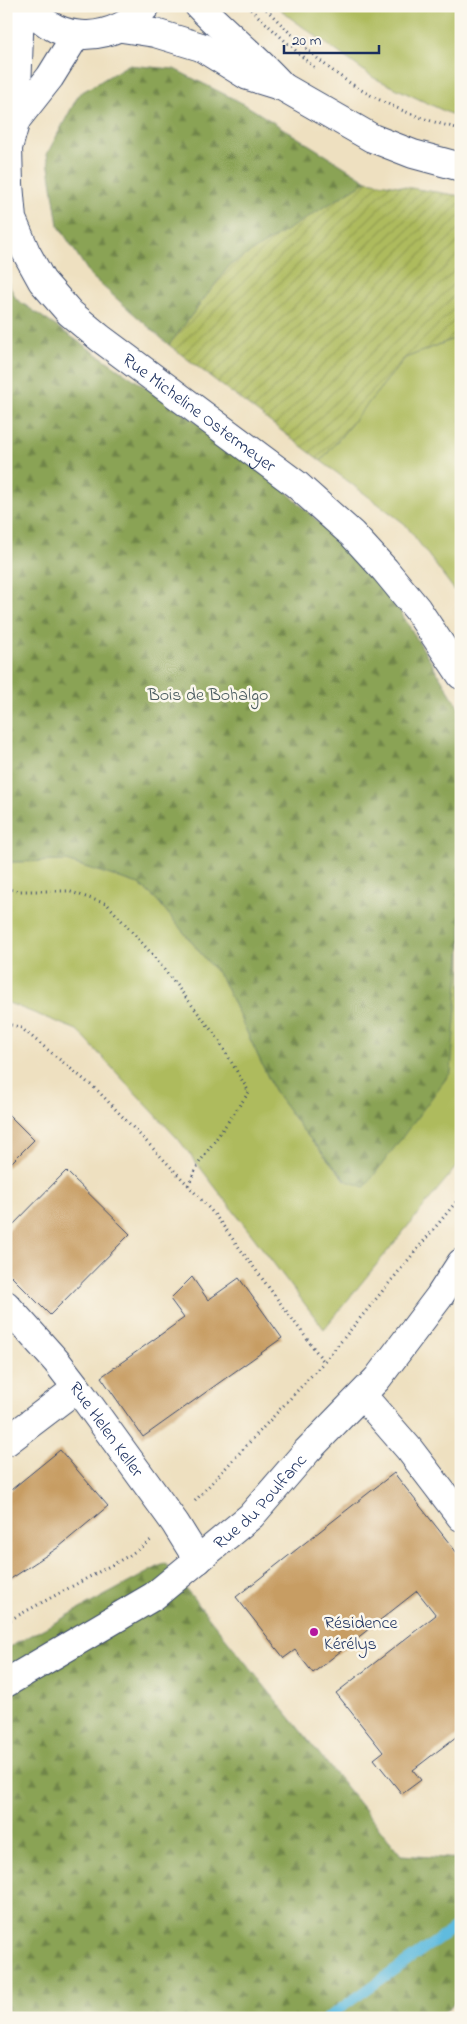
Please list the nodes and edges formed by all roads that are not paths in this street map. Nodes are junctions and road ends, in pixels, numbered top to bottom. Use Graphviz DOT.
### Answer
graph roads {
  1 [pos="20,6"];
  2 [pos="30,6"];
  3 [pos="146,6"];
  4 [pos="200,6"];
  5 [pos="122,28"];
  6 [pos="76,35"];
  7 [pos="283,87"];
  8 [pos="16,120"];
  9 [pos="461,167"];
  10 [pos="461,675"];
  11 [pos="461,1264"];
  12 [pos="6,1305"];
  13 [pos="77,1388"];
  14 [pos="362,1395"];
  15 [pos="6,1442"];
  16 [pos="461,1517"];
  17 [pos="198,1560"];
  18 [pos="6,1683"];
  1 -- 8 [label="street, Rue Micheline Ostermeyer"];
  2 -- 6 [label="street"];
  3 -- 5 [label="street"];
  4 -- 7 [label="street"];
  5 -- 6 [label="street"];
  5 -- 7 [label="street"];
  6 -- 8 [label="street, Rue Micheline Ostermeyer"];
  7 -- 9 [label="street"];
  8 -- 10 [label="street, Rue Micheline Ostermeyer"];
  11 -- 14 [label="street, Rue du Poulfanc"];
  12 -- 13 [label="street, Rue Helen Keller"];
  13 -- 15 [label="street"];
  13 -- 17 [label="street, Rue Helen Keller"];
  14 -- 16 [label="street"];
  14 -- 17 [label="street, Rue du Poulfanc"];
  17 -- 18 [label="street, Rue du Poulfanc"];
}
